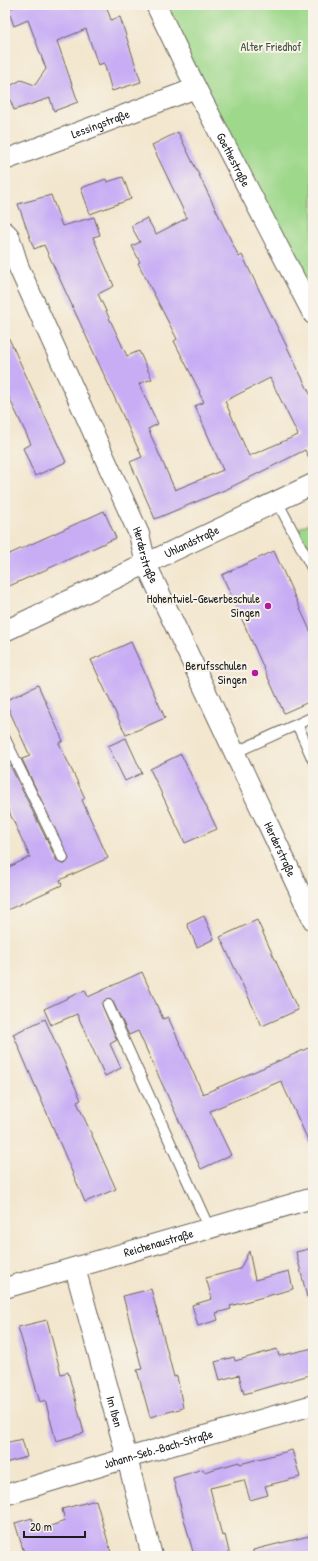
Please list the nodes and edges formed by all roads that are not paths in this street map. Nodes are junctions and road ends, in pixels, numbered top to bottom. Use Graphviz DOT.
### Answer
graph roads {
  1 [pos="156,5"];
  2 [pos="196,88"];
  3 [pos="5,160"];
  4 [pos="5,232"];
  5 [pos="313,314"];
  6 [pos="313,484"];
  7 [pos="277,501"];
  8 [pos="146,564"];
  9 [pos="313,570"];
  10 [pos="5,631"];
  11 [pos="313,717"];
  12 [pos="297,724"];
  13 [pos="5,738"];
  14 [pos="234,753"];
  15 [pos="313,760"];
  16 [pos="62,858"];
  17 [pos="313,920"];
  18 [pos="108,1005"];
  19 [pos="313,1198"];
  20 [pos="209,1228"];
  21 [pos="74,1268"];
  22 [pos="5,1288"];
  23 [pos="313,1405"];
  24 [pos="127,1458"];
  25 [pos="5,1495"];
  26 [pos="152,1556"];
  1 -- 2 [label="street, Goethestraße"];
  2 -- 3 [label="street, Lessingstraße"];
  2 -- 5 [label="street, Goethestraße"];
  4 -- 8 [label="street, Herderstraße"];
  6 -- 7 [label="street, Uhlandstraße"];
  7 -- 8 [label="street, Uhlandstraße"];
  7 -- 9 [label="lane"];
  8 -- 10 [label="street, Uhlandstraße"];
  8 -- 14 [label="street, Herderstraße"];
  11 -- 12 [label="lane"];
  12 -- 14 [label="lane"];
  12 -- 15 [label="lane"];
  13 -- 16 [label="lane"];
  14 -- 17 [label="street, Herderstraße"];
  18 -- 20 [label="lane"];
  19 -- 20 [label="street, Reichenaustraße"];
  20 -- 21 [label="street, Reichenaustraße"];
  21 -- 22 [label="street, Reichenaustraße"];
  21 -- 24 [label="street, Im Iben"];
  23 -- 24 [label="street, Johann-Seb.-Bach-Straße"];
  24 -- 25 [label="street, Johann-Seb.-Bach-Straße"];
  24 -- 26 [label="street, Im Iben"];
}
